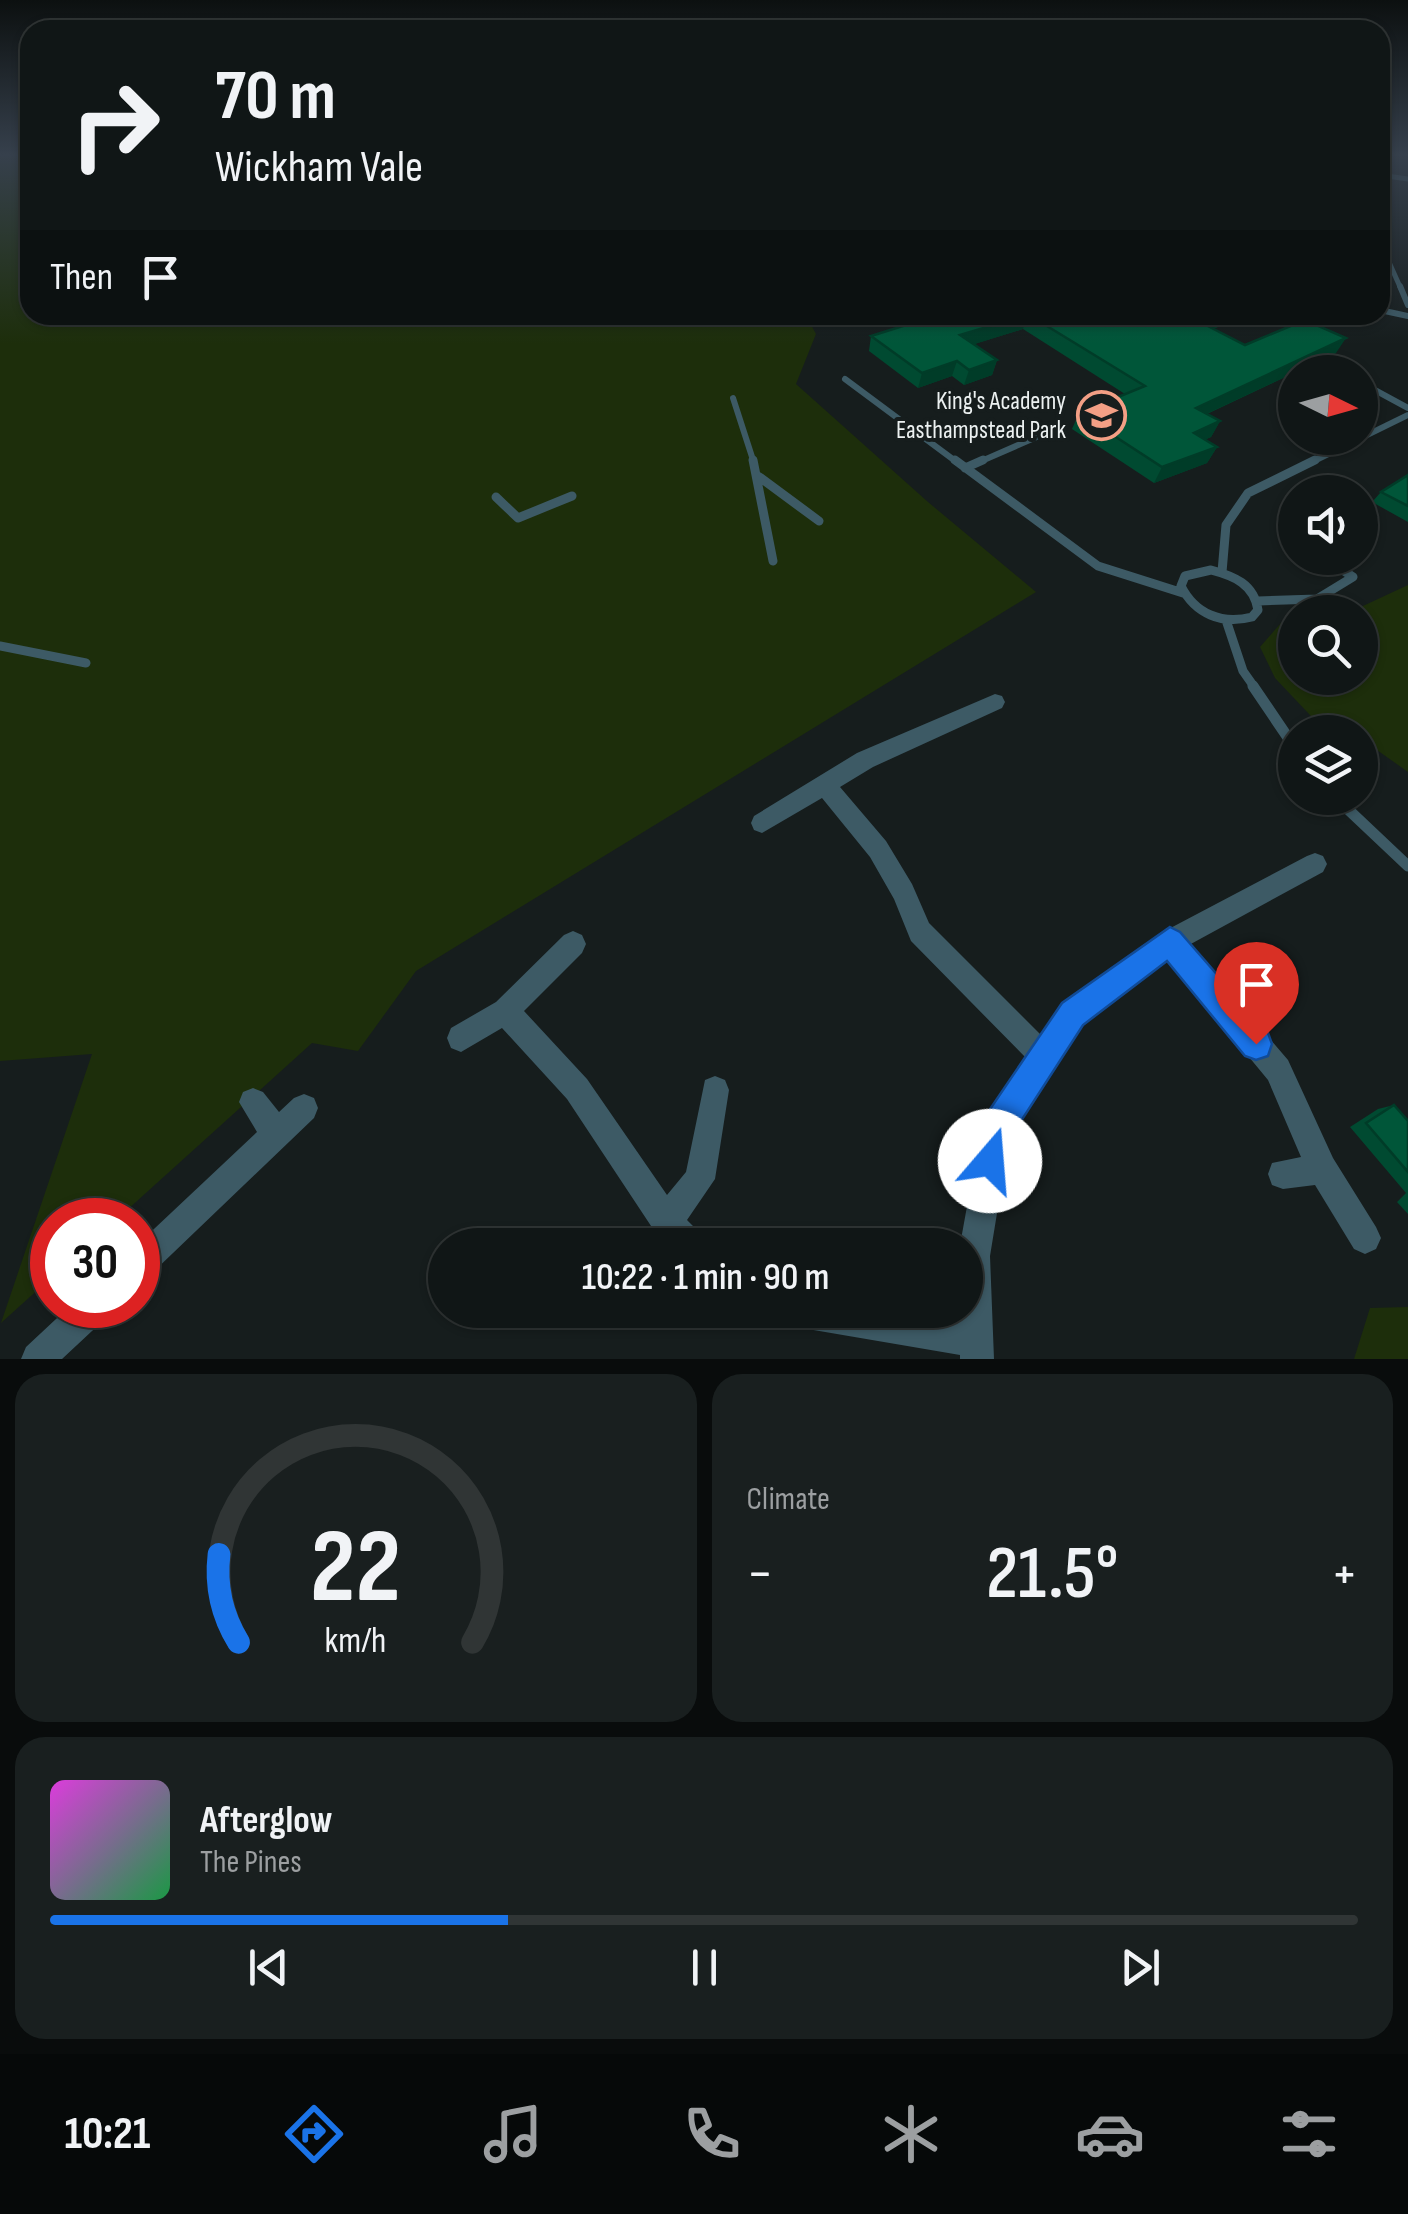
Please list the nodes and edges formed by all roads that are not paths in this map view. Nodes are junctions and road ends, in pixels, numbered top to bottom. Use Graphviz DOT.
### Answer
graph roads {
  1 [pos="1390,264"];
  2 [pos="1408,304"];
  3 [pos="846,379"];
  4 [pos="1378,392"];
  5 [pos="734,398"];
  6 [pos="1408,408"];
  7 [pos="1408,416"];
  8 [pos="1055,430"];
  9 [pos="965,468"];
  10 [pos="758,476"];
  11 [pos="496,496"];
  12 [pos="572,496"];
  13 [pos="518,518"];
  14 [pos="819,521"];
  15 [pos="526,531"];
  16 [pos="773,560"];
  17 [pos="1222,572"];
  18 [pos="1350,575"];
  19 [pos="1183,593"];
  20 [pos="1258,601"];
  21 [pos="1226,620"];
  22 [pos="0,646"];
  23 [pos="86,663"];
  24 [pos="994,702"];
  25 [pos="1278,723"];
  26 [pos="824,786"];
  27 [pos="1354,815"];
  28 [pos="762,823"];
  29 [pos="1314,864"];
  30 [pos="1408,866"];
  31 [pos="1170,942"];
  32 [pos="573,944"];
  33 [pos="505,1011"];
  34 [pos="461,1038"];
  35 [pos="1043,1056"];
  36 [pos="715,1090"];
  37 [pos="253,1102"];
  38 [pos="304,1108"];
  39 [pos="277,1134"];
  40 [pos="1322,1169"];
  41 [pos="1284,1174"];
  42 [pos="666,1221"];
  43 [pos="673,1228"];
  44 [pos="1365,1238"];
  45 [pos="160,1244"];
  46 [pos="71,1328"];
  47 [pos="873,1328"];
  48 [pos="975,1350"];
  49 [pos="38,1359"];
  1 -- 2 [label="lane"];
  3 -- 9 [label="lane"];
  4 -- 6 [label="lane"];
  5 -- 10 [label="lane"];
  7 -- 17 [label="lane"];
  8 -- 9 [label="lane"];
  9 -- 19 [label="lane"];
  10 -- 14 [label="lane"];
  10 -- 16 [label="lane"];
  11 -- 13 [label="lane"];
  12 -- 13 [label="lane"];
  13 -- 15 [label="lane"];
  17 -- 19 [label="lane"];
  17 -- 20 [label="lane"];
  18 -- 20 [label="lane"];
  19 -- 21 [label="lane"];
  20 -- 21 [label="lane"];
  21 -- 25 [label="lane"];
  22 -- 23 [label="lane"];
  24 -- 26 [label="street"];
  26 -- 28 [label="street"];
  26 -- 35 [label="street"];
  27 -- 30 [label="lane"];
  29 -- 31 [label="street"];
  31 -- 35 [label="street"];
  31 -- 40 [label="street"];
  32 -- 33 [label="street"];
  33 -- 34 [label="street"];
  33 -- 42 [label="street"];
  35 -- 48 [label="street"];
  36 -- 42 [label="street"];
  37 -- 39 [label="street"];
  38 -- 39 [label="street"];
  39 -- 45 [label="street"];
  40 -- 41 [label="street"];
  40 -- 44 [label="street"];
  42 -- 43 [label="street"];
  46 -- 49 [label="street"];
  47 -- 48 [label="street"];
}
